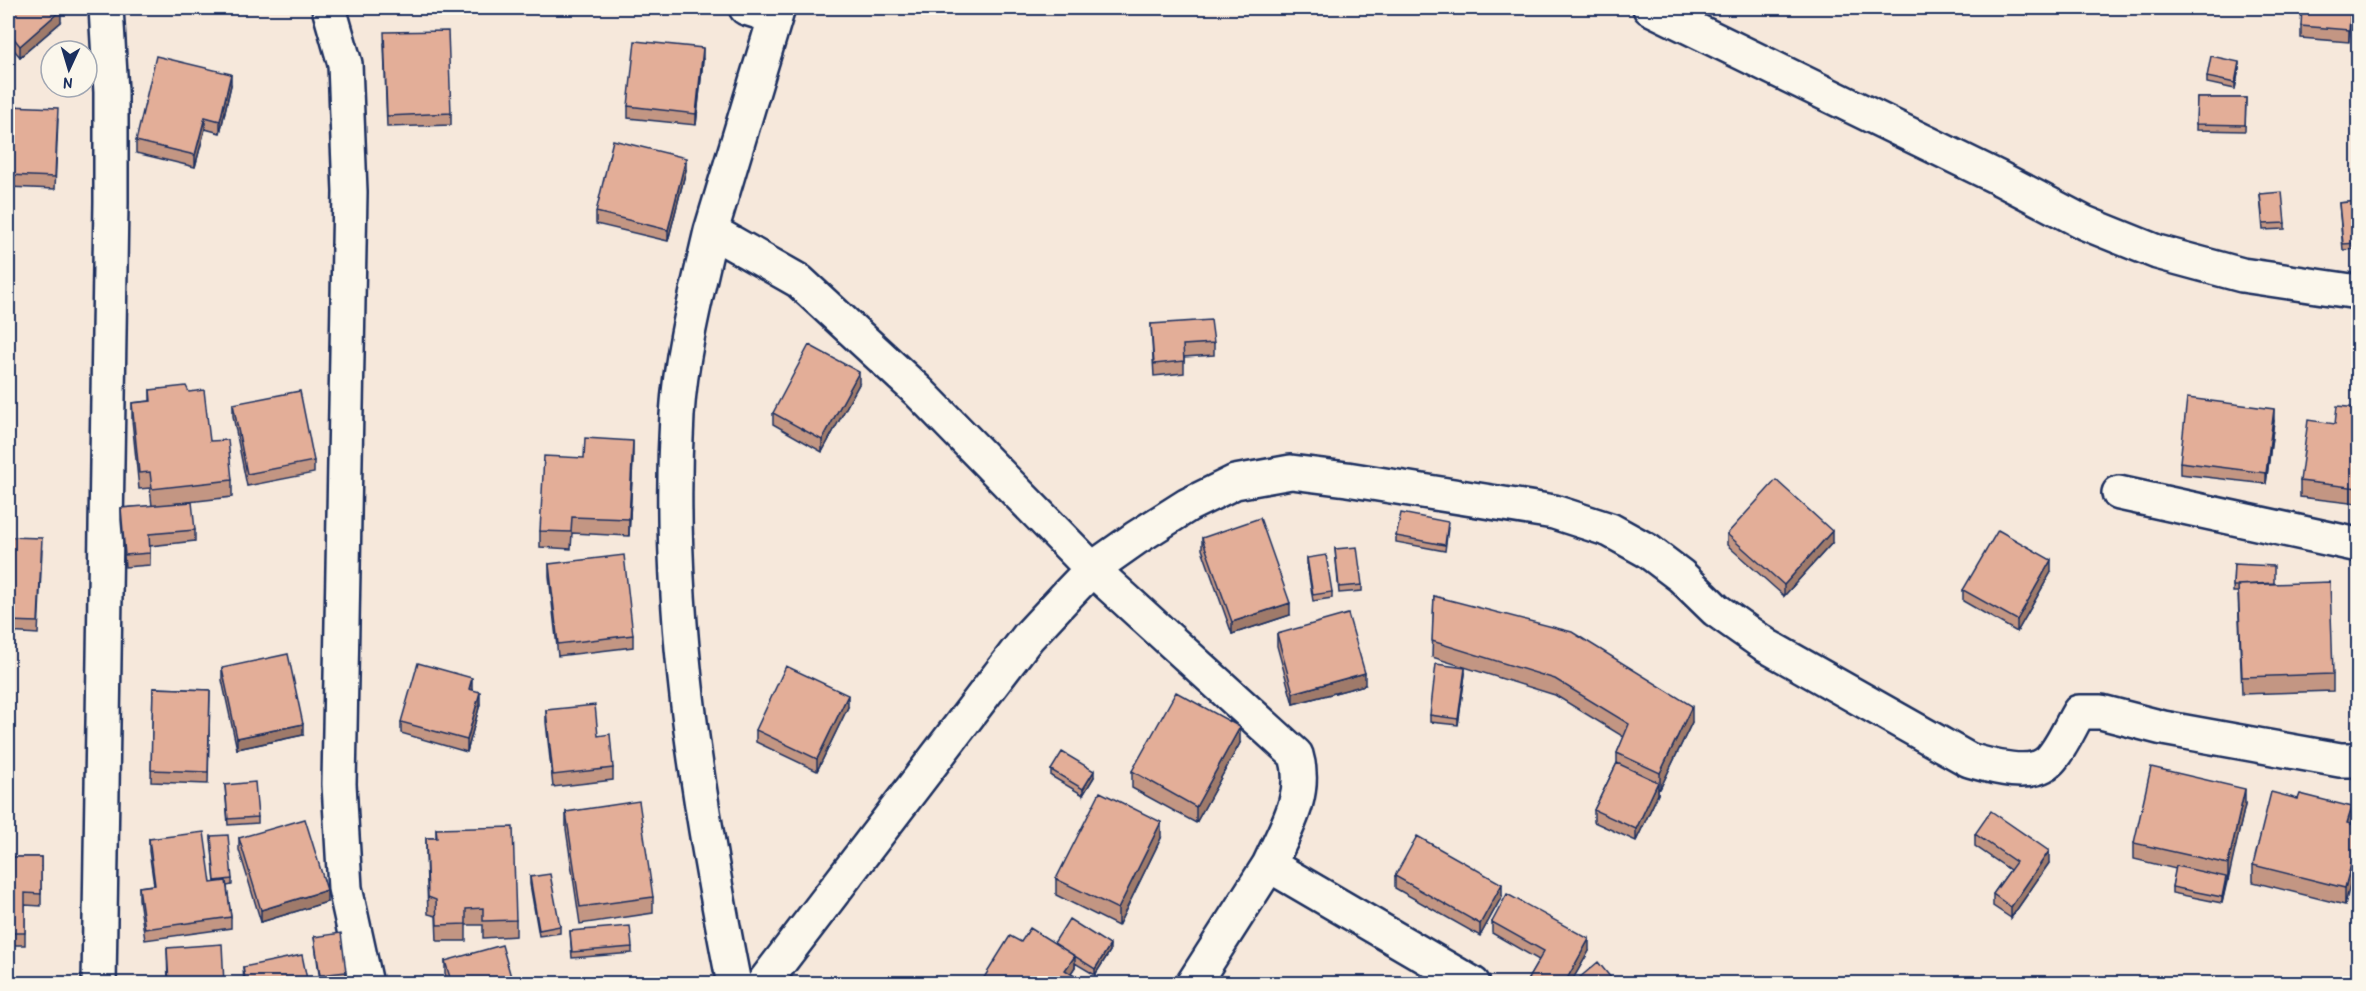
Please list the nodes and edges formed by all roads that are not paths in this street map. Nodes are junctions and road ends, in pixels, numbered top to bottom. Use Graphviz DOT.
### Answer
graph roads {
  1 [pos="106,8"];
  2 [pos="329,8"];
  3 [pos="1650,8"];
  4 [pos="766,11"];
  5 [pos="711,231"];
  6 [pos="2358,292"];
  7 [pos="2119,493"];
  8 [pos="2358,545"];
  9 [pos="1092,569"];
  10 [pos="2358,760"];
  11 [pos="1269,865"];
  12 [pos="99,984"];
  13 [pos="366,984"];
  14 [pos="734,984"];
  15 [pos="763,984"];
  16 [pos="1193,984"];
  17 [pos="1473,984"];
  1 -- 12 [label="street"];
  2 -- 13 [label="street"];
  3 -- 6 [label="street"];
  4 -- 5 [label="street"];
  5 -- 9 [label="street"];
  5 -- 14 [label="street"];
  7 -- 8 [label="street"];
  9 -- 10 [label="street"];
  9 -- 11 [label="street"];
  9 -- 15 [label="street"];
  11 -- 16 [label="street"];
  11 -- 17 [label="street"];
}
